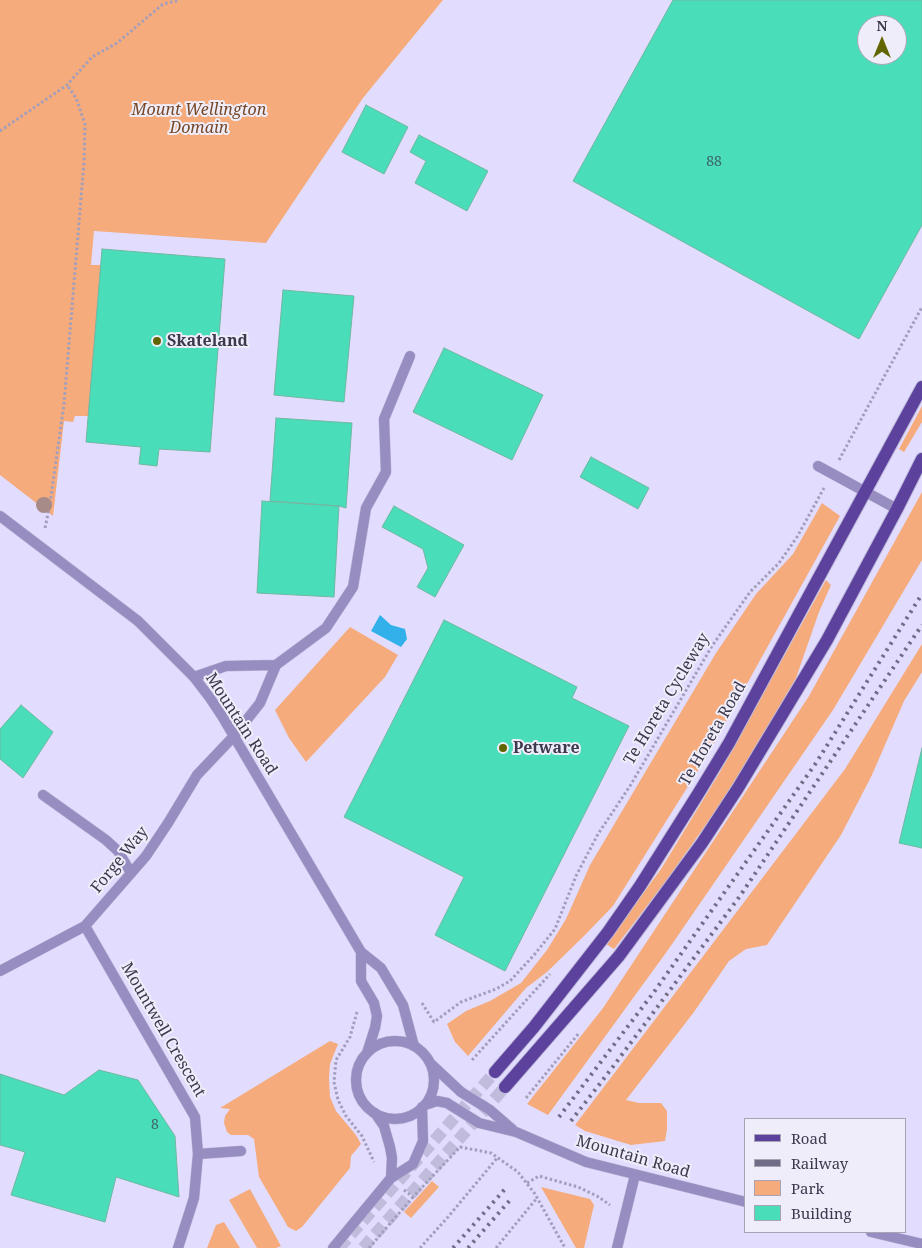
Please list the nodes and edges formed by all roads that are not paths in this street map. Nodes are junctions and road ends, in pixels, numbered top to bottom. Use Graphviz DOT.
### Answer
graph roads {
  1 [pos="410,356"];
  2 [pos="922,387"];
  3 [pos="922,459"];
  4 [pos="818,466"];
  5 [pos="865,492"];
  6 [pos="897,509"];
  7 [pos="0,516"];
  8 [pos="276,665"];
  9 [pos="194,678"];
  10 [pos="234,736"];
  11 [pos="43,795"];
  12 [pos="131,873"];
  13 [pos="85,926"];
  14 [pos="360,952"];
  15 [pos="0,971"];
  16 [pos="414,1046"];
  17 [pos="366,1054"];
  18 [pos="431,1064"];
  19 [pos="495,1072"];
  20 [pos="505,1086"];
  21 [pos="424,1106"];
  22 [pos="375,1113"];
  23 [pos="516,1132"];
  24 [pos="241,1151"];
  25 [pos="198,1154"];
  26 [pos="635,1175"];
  27 [pos="391,1178"];
  28 [pos="744,1202"];
  29 [pos="875,1233"];
  30 [pos="922,1244"];
  31 [pos="178,1248"];
  32 [pos="333,1248"];
  33 [pos="617,1248"];
  1 -- 8 [label="street"];
  2 -- 5 [label="main road, Te Horeta Road"];
  3 -- 6 [label="main road"];
  4 -- 5 [label="street"];
  5 -- 6 [label="street"];
  5 -- 19 [label="main road, Te Horeta Road"];
  6 -- 20 [label="main road"];
  7 -- 9 [label="street, Mountain Road"];
  8 -- 9 [label="street"];
  8 -- 10 [label="street, Forge Way"];
  9 -- 10 [label="street, Mountain Road"];
  10 -- 12 [label="street, Forge Way"];
  10 -- 14 [label="street, Mountain Road"];
  11 -- 12 [label="street"];
  12 -- 13 [label="street, Forge Way"];
  13 -- 15 [label="street, Forge Way"];
  13 -- 25 [label="street, Mountwell Crescent"];
  14 -- 16 [label="street, Mountain Road"];
  14 -- 17 [label="street, Mountain Road"];
  16 -- 17 [label="street"];
  16 -- 18 [label="street"];
  17 -- 22 [label="street"];
  18 -- 21 [label="street"];
  18 -- 23 [label="street, Mountain Road, bridge"];
  21 -- 22 [label="street"];
  21 -- 23 [label="street, Mountain Road, bridge"];
  21 -- 27 [label="street"];
  22 -- 27 [label="street"];
  23 -- 26 [label="street, Mountain Road, bridge"];
  24 -- 25 [label="street"];
  25 -- 31 [label="street, Mountwell Crescent"];
  26 -- 28 [label="street, Mountain Road"];
  26 -- 33 [label="street"];
  27 -- 32 [label="street"];
  29 -- 30 [label="street"];
}
